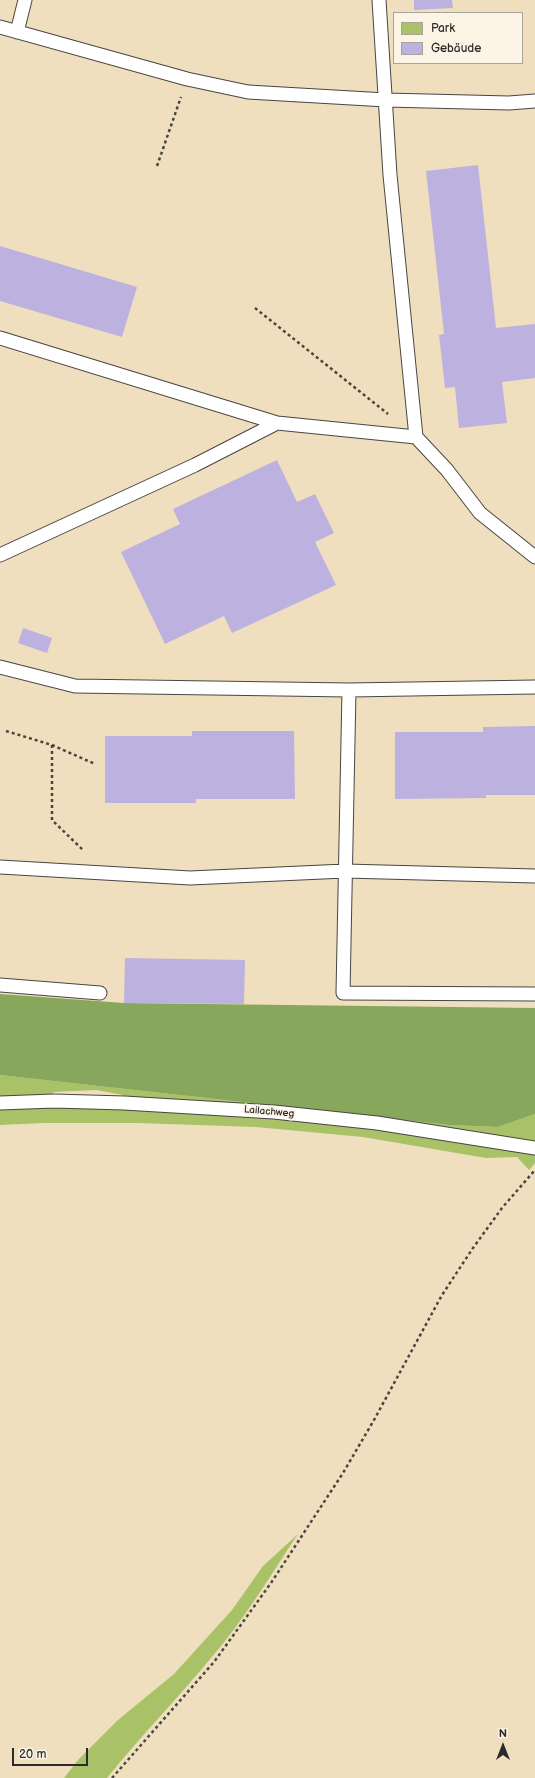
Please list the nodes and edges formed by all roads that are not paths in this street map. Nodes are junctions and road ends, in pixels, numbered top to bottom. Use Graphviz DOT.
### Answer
graph roads {
  1 [pos="25,0"];
  2 [pos="379,0"];
  3 [pos="0,27"];
  4 [pos="17,32"];
  5 [pos="386,100"];
  6 [pos="535,101"];
  7 [pos="0,338"];
  8 [pos="277,423"];
  9 [pos="416,437"];
  10 [pos="0,555"];
  11 [pos="535,557"];
  12 [pos="0,667"];
  13 [pos="535,687"];
  14 [pos="349,690"];
  15 [pos="0,867"];
  16 [pos="345,871"];
  17 [pos="535,876"];
  18 [pos="0,985"];
  19 [pos="100,993"];
  20 [pos="535,994"];
  21 [pos="0,1103"];
  22 [pos="535,1148"];
  1 -- 4 [label="lane"];
  2 -- 5 [label="lane"];
  3 -- 4 [label="lane"];
  4 -- 5 [label="lane"];
  5 -- 6 [label="lane"];
  5 -- 9 [label="lane"];
  7 -- 8 [label="lane"];
  8 -- 9 [label="lane"];
  8 -- 10 [label="lane"];
  9 -- 11 [label="lane"];
  12 -- 14 [label="lane"];
  13 -- 14 [label="lane"];
  14 -- 16 [label="lane"];
  15 -- 16 [label="lane"];
  16 -- 17 [label="lane"];
  16 -- 20 [label="lane"];
  18 -- 19 [label="lane"];
  21 -- 22 [label="lane, Lailachweg"];
}
